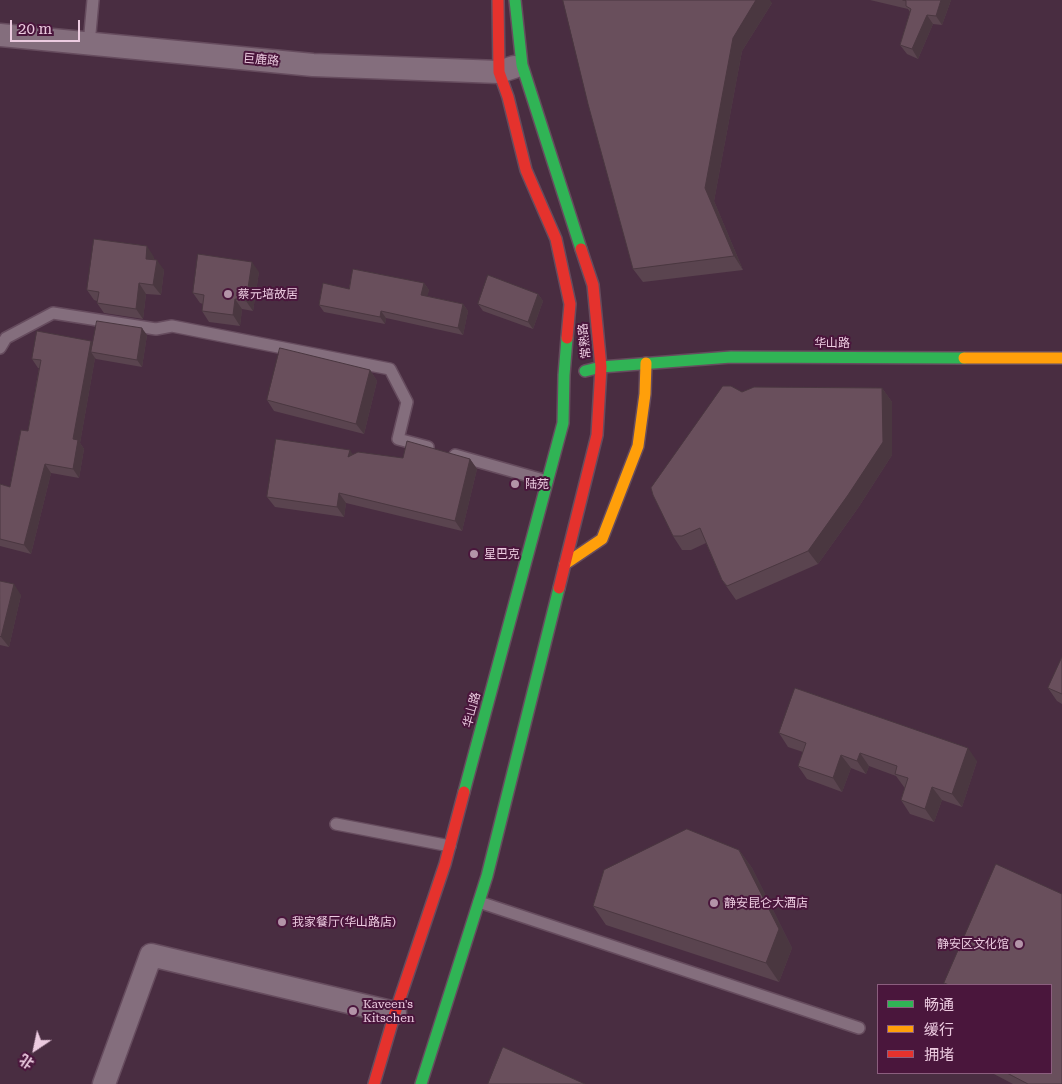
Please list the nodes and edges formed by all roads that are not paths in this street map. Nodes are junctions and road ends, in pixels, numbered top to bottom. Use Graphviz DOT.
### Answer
graph roads {
  1 [pos="93,0"];
  2 [pos="498,0"];
  3 [pos="515,0"];
  4 [pos="0,35"];
  5 [pos="89,44"];
  6 [pos="522,65"];
  7 [pos="499,72"];
  8 [pos="0,348"];
  9 [pos="610,352"];
  10 [pos="1062,358"];
  11 [pos="646,363"];
  12 [pos="601,367"];
  13 [pos="564,375"];
  14 [pos="547,481"];
  15 [pos="565,564"];
  16 [pos="336,824"];
  17 [pos="450,846"];
  18 [pos="479,902"];
  19 [pos="395,1013"];
  20 [pos="859,1028"];
  21 [pos="104,1084"];
  22 [pos="374,1084"];
  23 [pos="421,1084"];
  1 -- 5 [label="lane"];
  2 -- 7 [label="main road, 常熟路"];
  3 -- 6 [label="main road, 常熟路"];
  4 -- 5 [label="street, 巨鹿路"];
  5 -- 7 [label="street, 巨鹿路"];
  6 -- 7 [label="street, 巨鹿路"];
  6 -- 12 [label="main road, 常熟路"];
  7 -- 13 [label="main road, 常熟路"];
  8 -- 14 [label="lane"];
  9 -- 12 [label="main road, 常熟路"];
  10 -- 11 [label="main road, 华山路"];
  11 -- 12 [label="main road, 华山路"];
  11 -- 15 [label="main road"];
  12 -- 13 [label="main road, 华山路"];
  12 -- 15 [label="main road"];
  13 -- 14 [label="main road, 华山路"];
  14 -- 17 [label="main road, 华山路"];
  15 -- 18 [label="main road"];
  16 -- 17 [label="lane"];
  17 -- 19 [label="main road, 华山路"];
  18 -- 20 [label="lane"];
  18 -- 23 [label="main road"];
  19 -- 21 [label="street"];
  19 -- 22 [label="main road, 华山路"];
}
